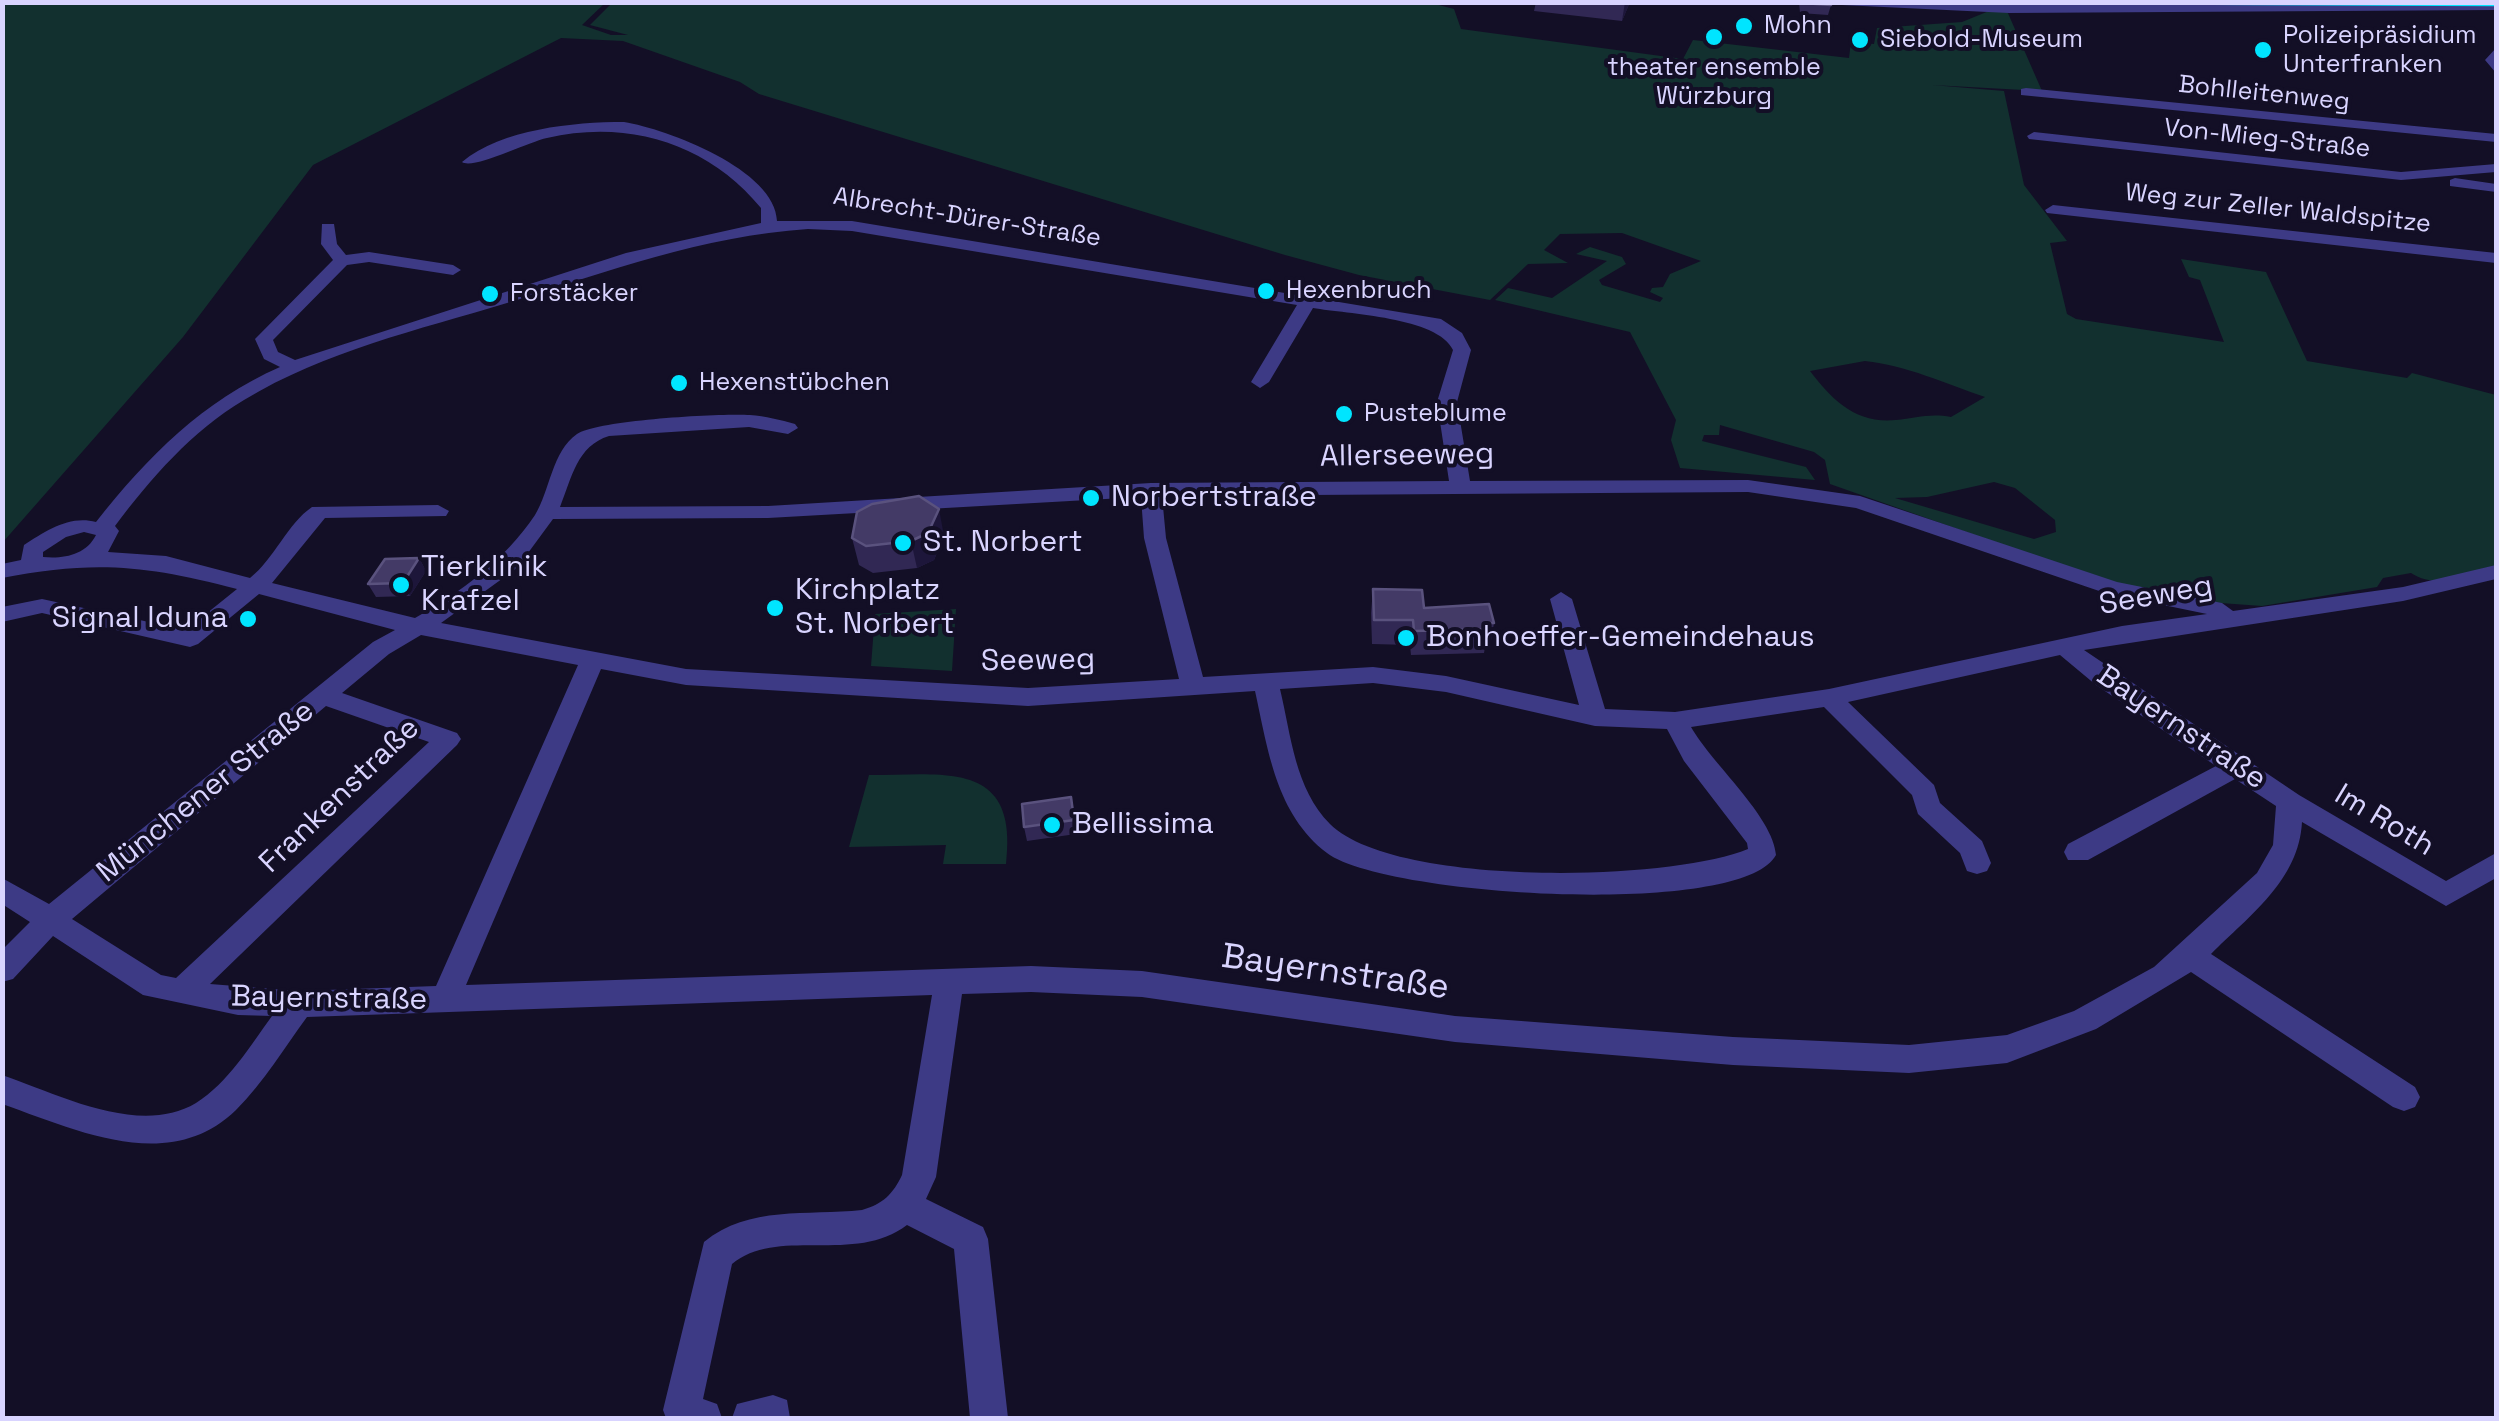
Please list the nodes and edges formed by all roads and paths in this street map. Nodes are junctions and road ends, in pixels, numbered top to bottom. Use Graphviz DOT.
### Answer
graph roads {
  1 [pos="1784,2"];
  2 [pos="1970,2"];
  3 [pos="2095,2"];
  4 [pos="2179,2"];
  5 [pos="2416,2"];
  6 [pos="1808,3"];
  7 [pos="1854,4"];
  8 [pos="2046,6"];
  9 [pos="2140,6"];
  10 [pos="2496,7"];
  11 [pos="2472,8"];
  12 [pos="2496,21"];
  13 [pos="2496,52"];
  14 [pos="2496,69"];
  15 [pos="2026,92"];
  16 [pos="2034,136"];
  17 [pos="2496,138"];
  18 [pos="470,162"];
  19 [pos="2496,168"];
  20 [pos="2401,176"];
  21 [pos="2496,188"];
  22 [pos="2053,210"];
  23 [pos="769,225"];
  24 [pos="328,227"];
  25 [pos="2496,258"];
  26 [pos="342,261"];
  27 [pos="453,270"];
  28 [pos="1308,301"];
  29 [pos="296,367"];
  30 [pos="1260,382"];
  31 [pos="788,428"];
  32 [pos="1460,484"];
  33 [pos="1151,489"];
  34 [pos="132,490"];
  35 [pos="438,511"];
  36 [pos="547,513"];
  37 [pos="77,526"];
  38 [pos="98,543"];
  39 [pos="35,557"];
  40 [pos="2,563"];
  41 [pos="2,571"];
  42 [pos="2496,572"];
  43 [pos="252,588"];
  44 [pos="1561,600"];
  45 [pos="2252,614"];
  46 [pos="2,615"];
  47 [pos="419,625"];
  48 [pos="2064,646"];
  49 [pos="591,663"];
  50 [pos="1265,679"];
  51 [pos="1193,684"];
  52 [pos="323,696"];
  53 [pos="1829,698"];
  54 [pos="1595,717"];
  55 [pos="1675,722"];
  56 [pos="2234,767"];
  57 [pos="2290,802"];
  58 [pos="2078,852"];
  59 [pos="1977,863"];
  60 [pos="2496,864"];
  61 [pos="2,889"];
  62 [pos="50,920"];
  63 [pos="2190,956"];
  64 [pos="2,970"];
  65 [pos="948,982"];
  66 [pos="180,992"];
  67 [pos="445,1000"];
  68 [pos="299,1004"];
  69 [pos="2,1089"];
  70 [pos="2404,1097"];
  71 [pos="904,1206"];
  72 [pos="684,1415"];
  73 [pos="989,1418"];
  1 -- 6 [label="street"];
  2 -- 8 [label="street"];
  3 -- 8 [label="street"];
  4 -- 5 [label="street"];
  6 -- 7 [label="street"];
  7 -- 8 [label="street"];
  8 -- 9 [label="street"];
  9 -- 11 [label="street"];
  10 -- 11 [label="street"];
  11 -- 12 [label="street"];
  13 -- 14 [label="street"];
  15 -- 17 [label="street, Bohlleitenweg"];
  16 -- 20 [label="street, Von-Mieg-Straße"];
  18 -- 23 [label="street"];
  19 -- 20 [label="street, Von-Mieg-Straße"];
  20 -- 21 [label="street"];
  22 -- 25 [label="street, Weg zur Zeller Waldspitze"];
  23 -- 28 [label="street, Albrecht-Dürer-Straße"];
  23 -- 29 [label="street, Albrecht-Dürer-Straße"];
  24 -- 26 [label="street"];
  26 -- 27 [label="street"];
  26 -- 29 [label="street"];
  28 -- 30 [label="street"];
  28 -- 32 [label="street, Albrecht-Dürer-Straße"];
  29 -- 34 [label="street, Albrecht-Dürer-Straße"];
  31 -- 36 [label="street, Münchener Straße"];
  32 -- 33 [label="street, Allerseeweg"];
  32 -- 45 [label="street, Allerseeweg"];
  33 -- 36 [label="street, Allerseeweg"];
  33 -- 51 [label="street"];
  34 -- 37 [label="street, Albrecht-Dürer-Straße"];
  34 -- 38 [label="street, Albrecht-Dürer-Straße"];
  35 -- 43 [label="street"];
  36 -- 47 [label="street, Münchener Straße"];
  37 -- 38 [label="street"];
  37 -- 39 [label="street, Albrecht-Dürer-Straße"];
  38 -- 39 [label="street"];
  38 -- 43 [label="street, Seeweg"];
  39 -- 40 [label="street"];
  39 -- 41 [label="street"];
  42 -- 45 [label="street, Seeweg"];
  43 -- 46 [label="street"];
  43 -- 47 [label="street, Seeweg"];
  44 -- 54 [label="street"];
  45 -- 48 [label="street, Seeweg"];
  47 -- 49 [label="street, Seeweg"];
  47 -- 52 [label="street, Münchener Straße"];
  48 -- 53 [label="street, Seeweg"];
  48 -- 56 [label="street, Bayernstraße"];
  49 -- 51 [label="street, Seeweg"];
  49 -- 67 [label="street, Bayernstraße"];
  50 -- 51 [label="street, Seeweg"];
  50 -- 54 [label="street, Seeweg"];
  50 -- 55 [label="street"];
  52 -- 62 [label="street, Münchener Straße"];
  52 -- 66 [label="street, Frankenstraße"];
  53 -- 55 [label="street, Seeweg"];
  53 -- 59 [label="street"];
  54 -- 55 [label="street, Seeweg"];
  56 -- 57 [label="street, Bayernstraße"];
  56 -- 58 [label="street"];
  57 -- 60 [label="street, Im Roth"];
  57 -- 63 [label="street, Bayernstraße"];
  61 -- 62 [label="street, Bayernstraße"];
  62 -- 64 [label="street, Münchener Straße"];
  62 -- 66 [label="street, Bayernstraße"];
  63 -- 65 [label="street, Bayernstraße"];
  63 -- 70 [label="street"];
  65 -- 67 [label="street, Bayernstraße"];
  65 -- 71 [label="street"];
  66 -- 68 [label="street, Bayernstraße"];
  67 -- 68 [label="street, Bayernstraße"];
  68 -- 69 [label="street"];
  71 -- 72 [label="street"];
  71 -- 73 [label="street"];
}
